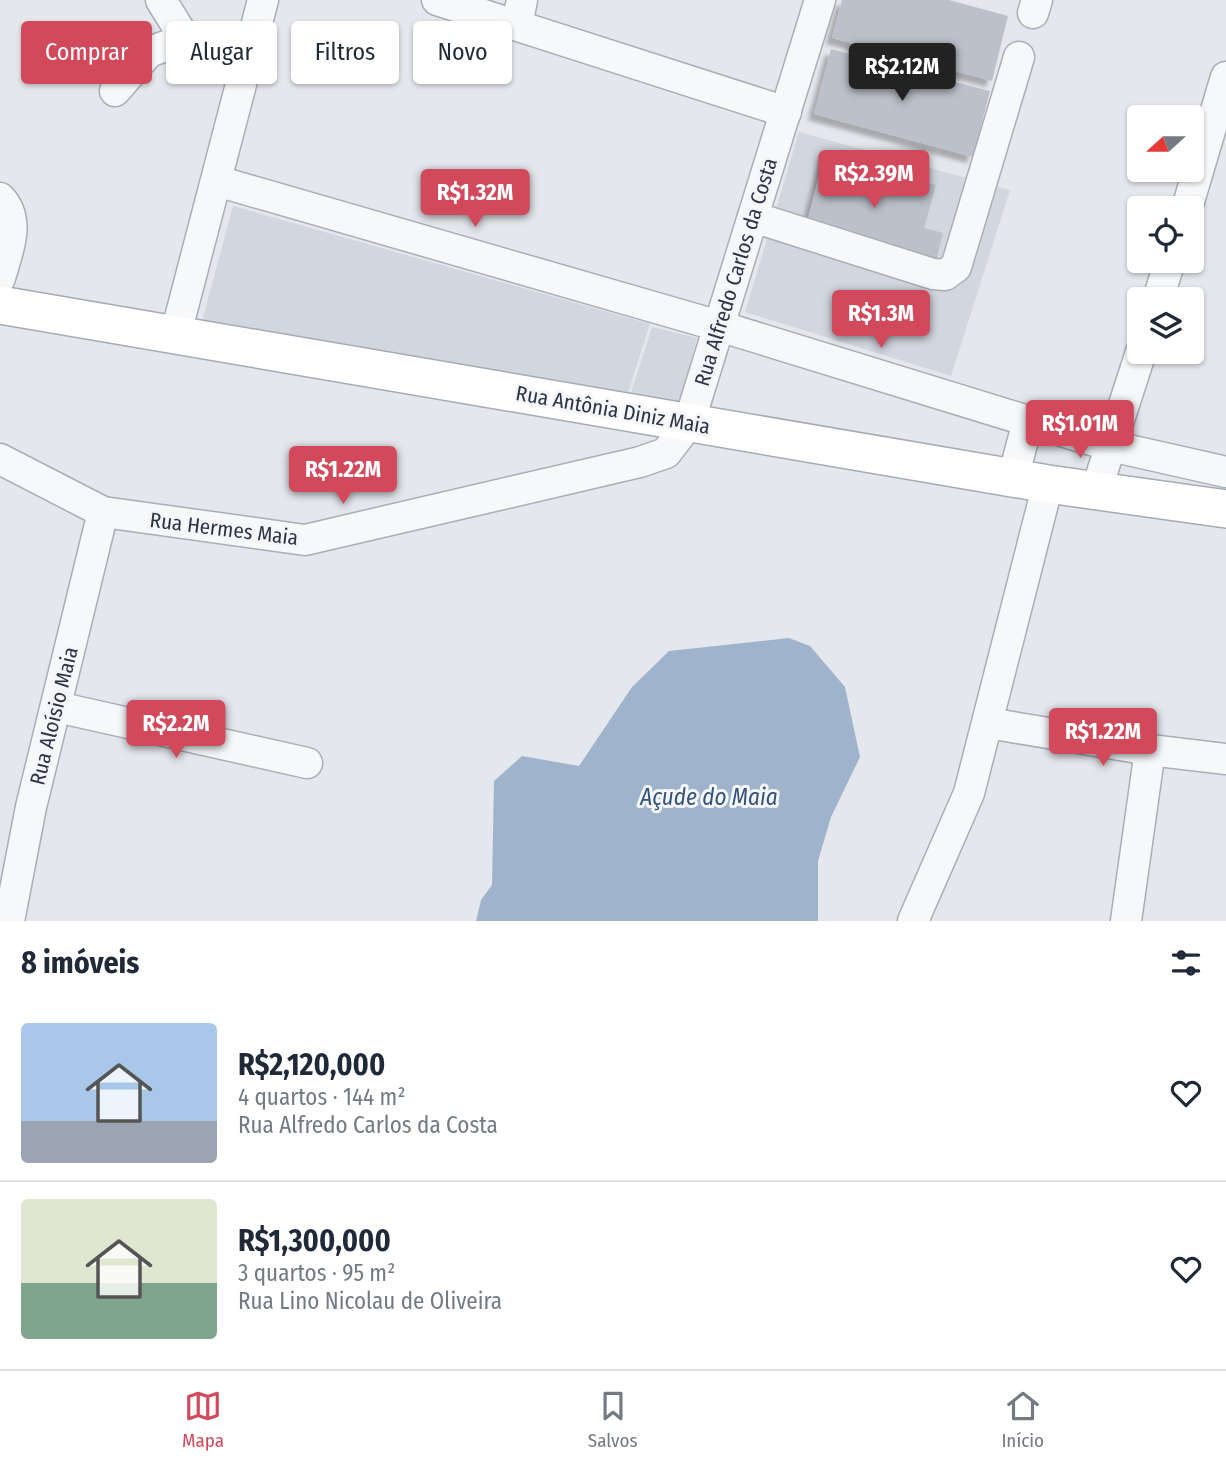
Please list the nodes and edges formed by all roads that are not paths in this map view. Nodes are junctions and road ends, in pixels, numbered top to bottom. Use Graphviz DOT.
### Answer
graph roads {
  1 [pos="161,0"];
  2 [pos="263,0"];
  3 [pos="437,0"];
  4 [pos="820,0"];
  5 [pos="520,12"];
  6 [pos="174,21"];
  7 [pos="257,21"];
  8 [pos="166,46"];
  9 [pos="1019,57"];
  10 [pos="1226,77"];
  11 [pos="240,84"];
  12 [pos="115,91"];
  13 [pos="786,112"];
  14 [pos="217,181"];
  15 [pos="1191,196"];
  16 [pos="0,198"];
  17 [pos="753,217"];
  18 [pos="0,278"];
  19 [pos="0,305"];
  20 [pos="719,327"];
  21 [pos="175,337"];
  22 [pos="1137,364"];
  23 [pos="1028,421"];
  24 [pos="689,423"];
  25 [pos="1111,446"];
  26 [pos="0,459"];
  27 [pos="1226,472"];
  28 [pos="1030,481"];
  29 [pos="1096,491"];
  30 [pos="1226,509"];
  31 [pos="103,512"];
  32 [pos="57,707"];
  33 [pos="988,723"];
  34 [pos="1150,750"];
  35 [pos="1226,759"];
  36 [pos="307,763"];
  37 [pos="17,919"];
  38 [pos="913,921"];
  39 [pos="1126,921"];
  1 -- 6 [label="street"];
  2 -- 7 [label="street"];
  3 -- 5 [label="street"];
  4 -- 13 [label="street, Rua Alfredo Carlos da Costa"];
  5 -- 13 [label="street"];
  8 -- 12 [label="street"];
  9 -- 17 [label="street"];
  10 -- 15 [label="street"];
  11 -- 14 [label="street"];
  13 -- 17 [label="street, Rua Alfredo Carlos da Costa"];
  14 -- 20 [label="street"];
  14 -- 21 [label="street"];
  16 -- 18 [label="street"];
  17 -- 20 [label="street, Rua Alfredo Carlos da Costa"];
  19 -- 21 [label="main road, Rua Antônia Diniz Maia"];
  20 -- 23 [label="street"];
  20 -- 24 [label="street, Rua Alfredo Carlos da Costa"];
  21 -- 24 [label="main road, Rua Antônia Diniz Maia"];
  22 -- 25 [label="street"];
  23 -- 25 [label="street"];
  23 -- 28 [label="street"];
  24 -- 28 [label="main road, Rua Antônia Diniz Maia"];
  24 -- 31 [label="street, Rua Hermes Maia"];
  25 -- 27 [label="street"];
  25 -- 29 [label="street"];
  26 -- 31 [label="street, Rua Hermes Maia"];
  28 -- 29 [label="main road, Rua Antônia Diniz Maia"];
  28 -- 33 [label="street"];
  29 -- 30 [label="main road, Rua Antônia Diniz Maia"];
  31 -- 32 [label="street, Rua Aloísio Maia"];
  32 -- 36 [label="street"];
  32 -- 37 [label="street, Rua Aloísio Maia"];
  33 -- 34 [label="street"];
  33 -- 38 [label="street"];
  34 -- 35 [label="street"];
  34 -- 39 [label="street"];
}
